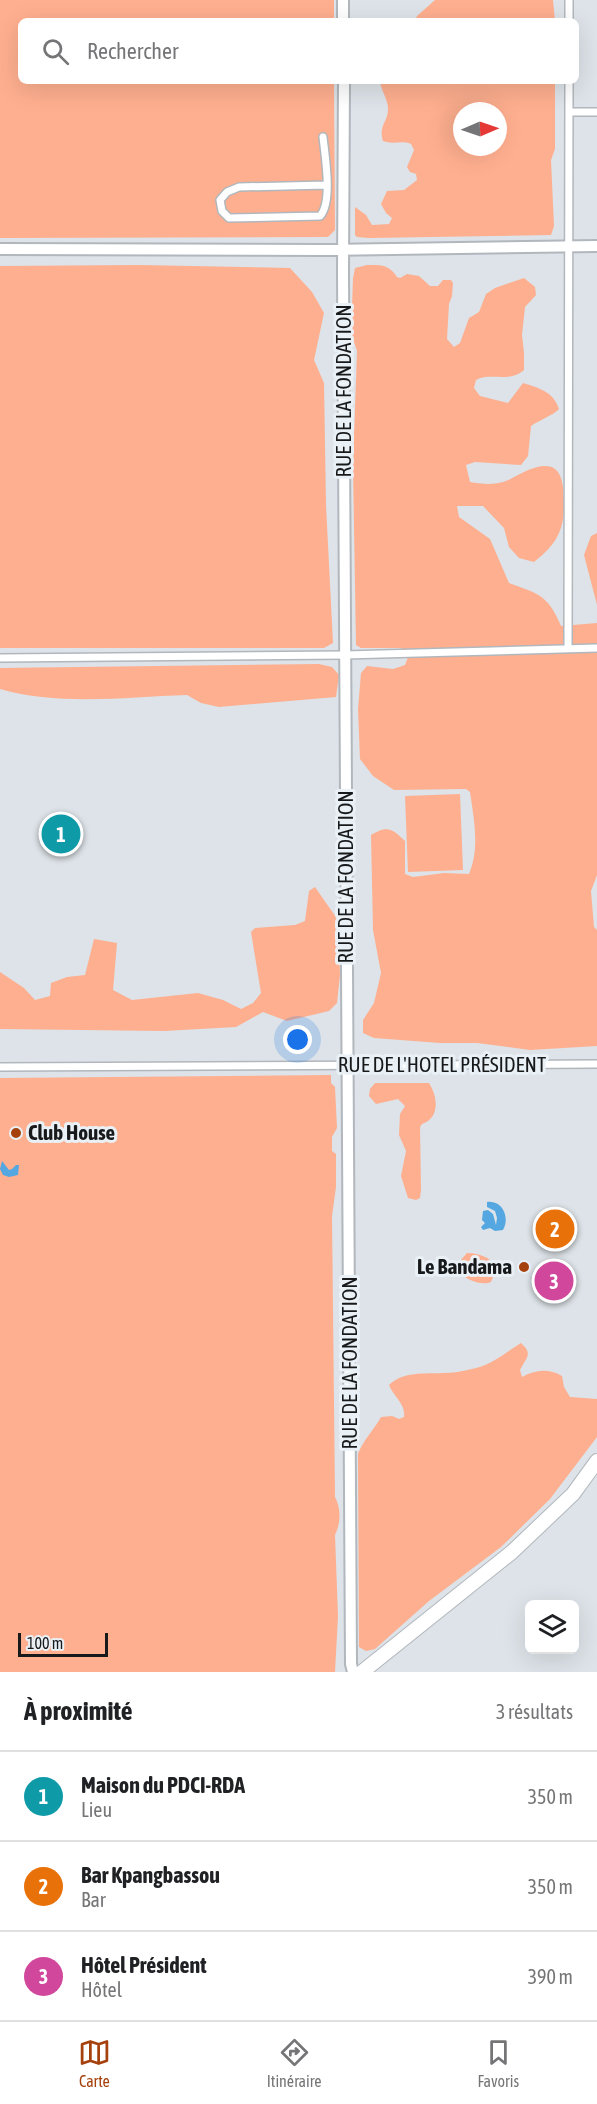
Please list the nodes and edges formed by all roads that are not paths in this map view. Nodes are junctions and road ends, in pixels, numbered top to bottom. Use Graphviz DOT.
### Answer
graph roads {
  1 [pos="343,0"];
  2 [pos="569,0"];
  3 [pos="343,18"];
  4 [pos="569,18"];
  5 [pos="344,84"];
  6 [pos="569,84"];
  7 [pos="569,112"];
  8 [pos="597,112"];
  9 [pos="323,137"];
  10 [pos="327,185"];
  11 [pos="597,246"];
  12 [pos="567,247"];
  13 [pos="0,249"];
  14 [pos="344,249"];
  15 [pos="567,648"];
  16 [pos="597,648"];
  17 [pos="345,655"];
  18 [pos="0,658"];
  19 [pos="597,1064"];
  20 [pos="347,1066"];
  21 [pos="0,1067"];
  22 [pos="595,1468"];
  23 [pos="368,1670"];
  24 [pos="352,1672"];
  1 -- 3 [label="street"];
  2 -- 4 [label="street"];
  5 -- 14 [label="street, RUE DE LA FONDATION"];
  6 -- 7 [label="street"];
  7 -- 8 [label="street"];
  7 -- 12 [label="street"];
  9 -- 10 [label="street"];
  10 -- 10 [label="street"];
  11 -- 12 [label="street"];
  12 -- 14 [label="street"];
  12 -- 15 [label="street"];
  13 -- 14 [label="street"];
  14 -- 17 [label="street, RUE DE LA FONDATION"];
  15 -- 16 [label="street"];
  15 -- 17 [label="street"];
  17 -- 18 [label="street"];
  17 -- 20 [label="street, RUE DE LA FONDATION"];
  19 -- 20 [label="street, RUE DE L'HOTEL PRÉSIDENT"];
  20 -- 21 [label="street, RUE DE L'HOTEL PRÉSIDENT"];
  20 -- 24 [label="street, RUE DE LA FONDATION"];
  22 -- 23 [label="highway"];
}
